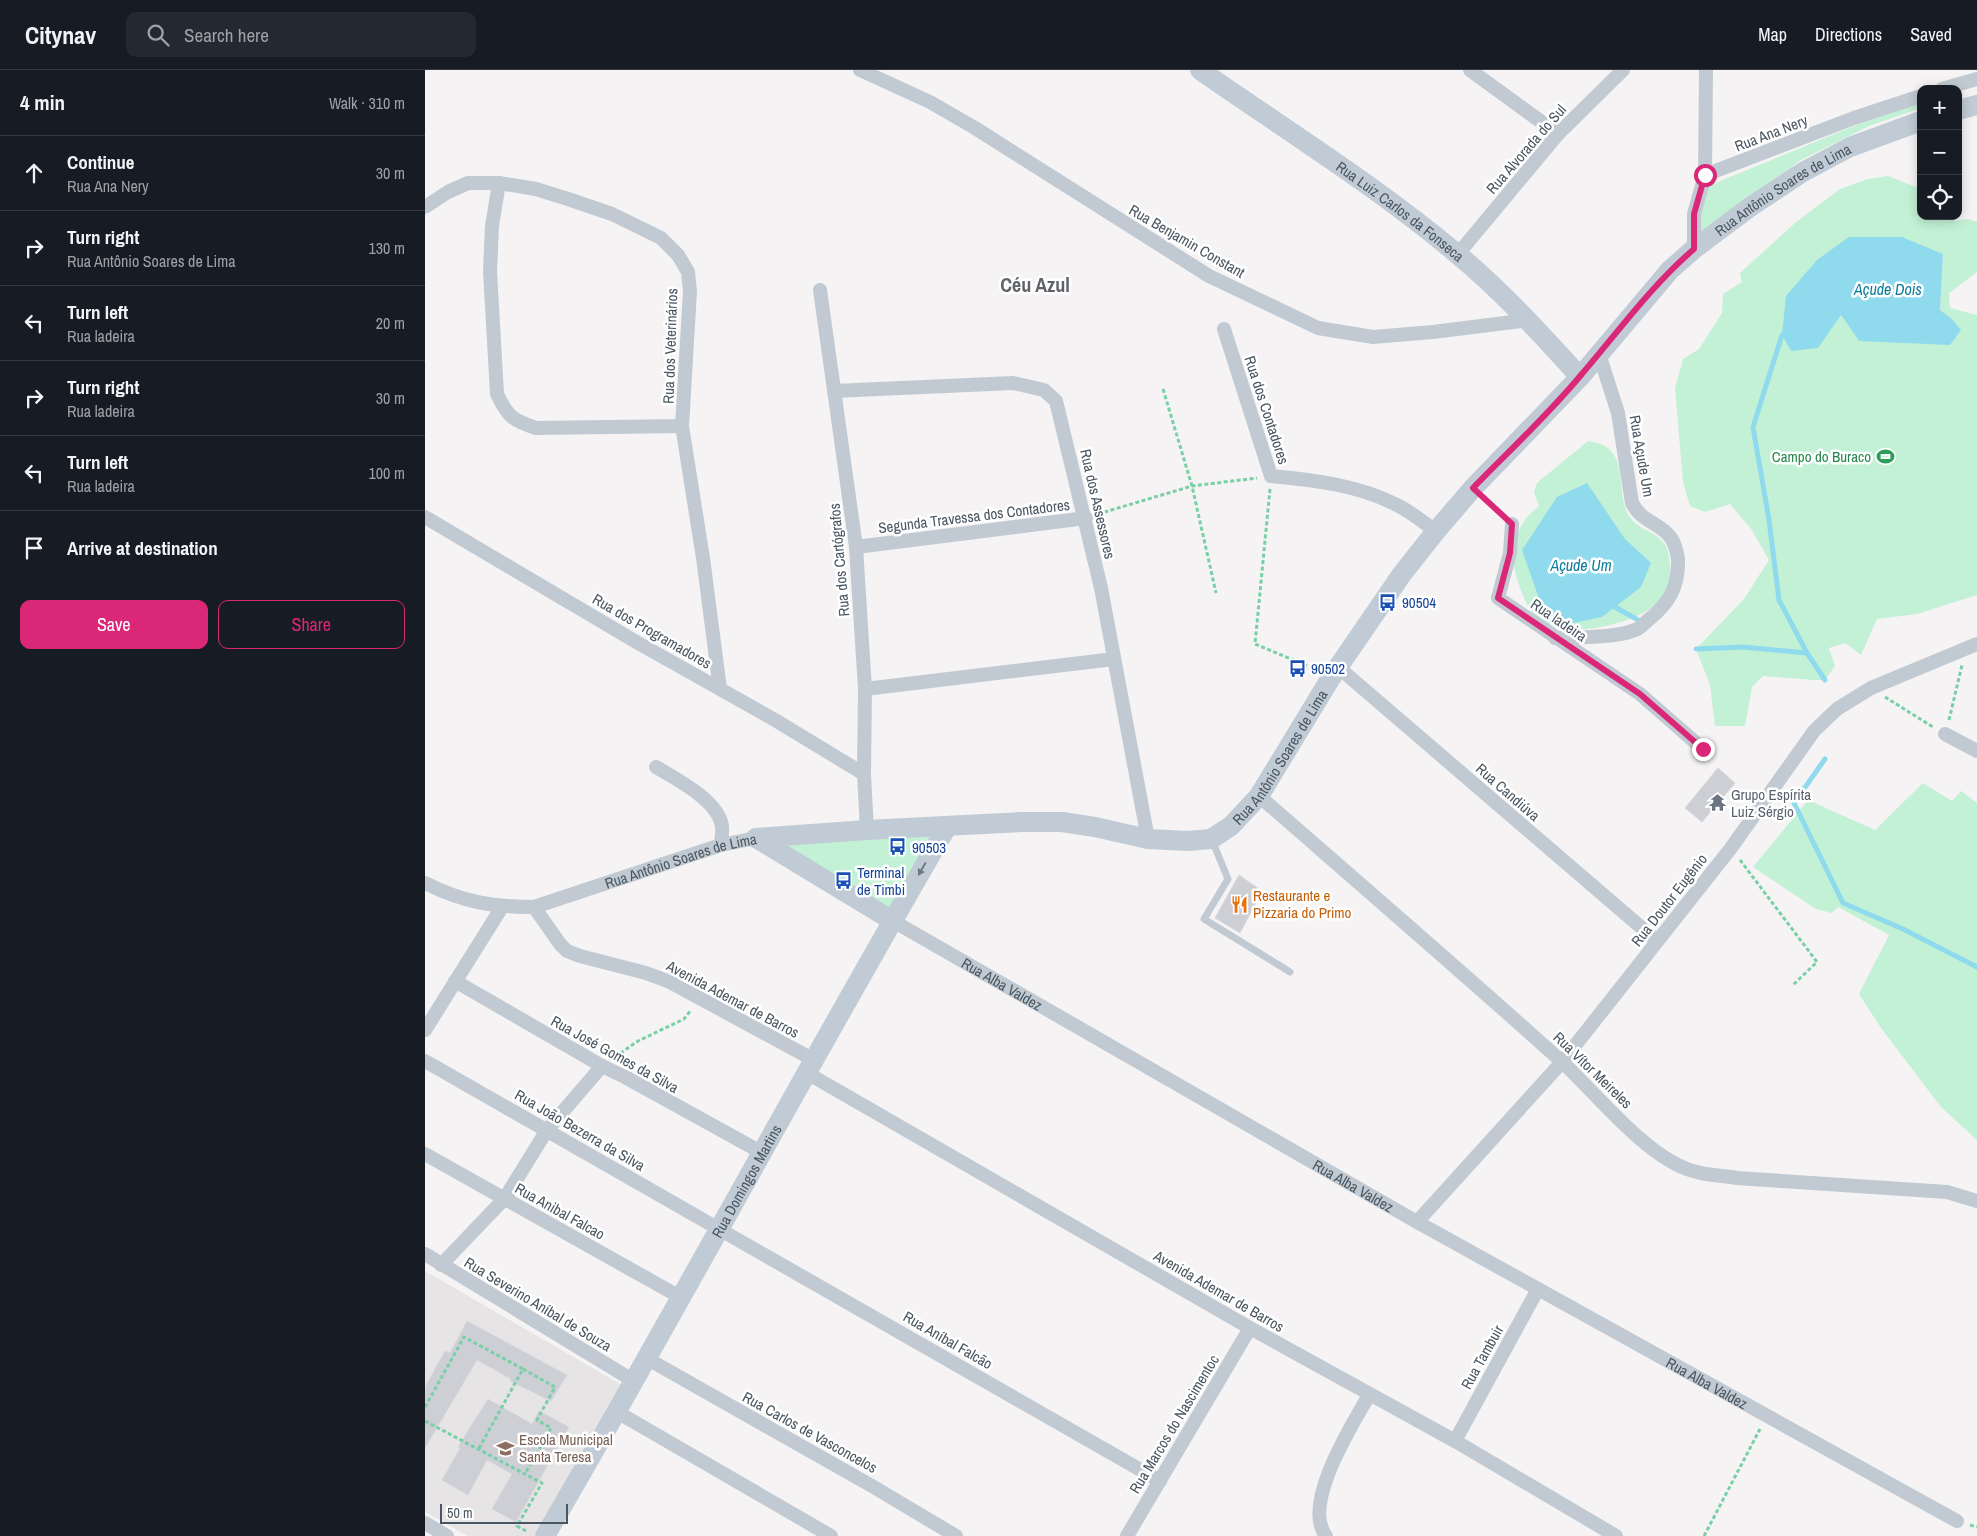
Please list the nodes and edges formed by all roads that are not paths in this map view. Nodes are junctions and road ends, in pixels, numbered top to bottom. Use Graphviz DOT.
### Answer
graph roads {
  1 [pos="859,70"];
  2 [pos="1199,70"];
  3 [pos="1470,70"];
  4 [pos="1623,70"];
  5 [pos="1706,70"];
  6 [pos="875,73"];
  7 [pos="1977,79"];
  8 [pos="1956,85"];
  9 [pos="1917,97"];
  10 [pos="1977,105"];
  11 [pos="1962,109"];
  12 [pos="1917,122"];
  13 [pos="1558,134"];
  14 [pos="1705,175"];
  15 [pos="499,183"];
  16 [pos="425,207"];
  17 [pos="1694,249"];
  18 [pos="1458,254"];
  19 [pos="820,290"];
  20 [pos="1529,320"];
  21 [pos="1224,329"];
  22 [pos="1599,354"];
  23 [pos="1580,377"];
  24 [pos="834,391"];
  25 [pos="682,426"];
  26 [pos="425,517"];
  27 [pos="1086,518"];
  28 [pos="1512,524"];
  29 [pos="1436,531"];
  30 [pos="856,547"];
  31 [pos="1555,638"];
  32 [pos="1972,646"];
  33 [pos="1114,659"];
  34 [pos="1335,671"];
  35 [pos="720,689"];
  36 [pos="865,689"];
  37 [pos="1945,734"];
  38 [pos="1703,749"];
  39 [pos="1977,751"];
  40 [pos="656,768"];
  41 [pos="864,774"];
  42 [pos="1259,796"];
  43 [pos="947,827"];
  44 [pos="867,830"];
  45 [pos="756,838"];
  46 [pos="1148,839"];
  47 [pos="1211,839"];
  48 [pos="721,845"];
  49 [pos="425,883"];
  50 [pos="502,907"];
  51 [pos="534,907"];
  52 [pos="893,921"];
  53 [pos="1657,941"];
  54 [pos="1290,972"];
  55 [pos="455,982"];
  56 [pos="425,1030"];
  57 [pos="425,1061"];
  58 [pos="1562,1062"];
  59 [pos="602,1066"];
  60 [pos="811,1066"];
  61 [pos="547,1130"];
  62 [pos="761,1152"];
  63 [pos="425,1154"];
  64 [pos="505,1198"];
  65 [pos="1977,1201"];
  66 [pos="1417,1222"];
  67 [pos="719,1228"];
  68 [pos="425,1254"];
  69 [pos="441,1265"];
  70 [pos="1538,1289"];
  71 [pos="679,1297"];
  72 [pos="1250,1328"];
  73 [pos="646,1358"];
  74 [pos="634,1382"];
  75 [pos="1369,1394"];
  76 [pos="617,1412"];
  77 [pos="1455,1441"];
  78 [pos="1160,1481"];
  79 [pos="1957,1521"];
  80 [pos="425,1523"];
  81 [pos="447,1536"];
  82 [pos="545,1536"];
  83 [pos="831,1536"];
  84 [pos="956,1536"];
  85 [pos="1127,1536"];
  86 [pos="1326,1536"];
  87 [pos="1616,1536"];
  1 -- 6 [label="street, Rua Benjamin Constant"];
  2 -- 18 [label="street, Rua Luiz Carlos da Fonseca"];
  3 -- 13 [label="street"];
  4 -- 13 [label="street, Rua Alvorada do Sul"];
  5 -- 14 [label="street"];
  6 -- 20 [label="street, Rua Benjamin Constant"];
  7 -- 8 [label="street"];
  9 -- 14 [label="street, Rua Ana Nery"];
  10 -- 11 [label="street"];
  12 -- 17 [label="street, Rua Antônio Soares de Lima"];
  13 -- 18 [label="street, Rua Alvorada do Sul"];
  14 -- 17 [label="street"];
  15 -- 16 [label="street, Rua dos Veterinários"];
  15 -- 25 [label="street, Rua dos Veterinários"];
  15 -- 25 [label="street"];
  17 -- 22 [label="street, Rua Antônio Soares de Lima"];
  18 -- 20 [label="street, Rua Luiz Carlos da Fonseca"];
  19 -- 24 [label="street, Rua dos Cartógrafos"];
  20 -- 23 [label="street, Rua Luiz Carlos da Fonseca"];
  21 -- 29 [label="street, Rua dos Contadores"];
  22 -- 23 [label="street, Rua Antônio Soares de Lima"];
  22 -- 31 [label="street, Rua Açude Um"];
  23 -- 29 [label="street, Rua Antônio Soares de Lima"];
  24 -- 27 [label="street, Rua dos Assessores"];
  24 -- 30 [label="street, Rua dos Cartógrafos"];
  25 -- 35 [label="street, Rua dos Veterinários"];
  26 -- 35 [label="street, Rua dos Programadores"];
  27 -- 30 [label="street, Segunda Travessa dos Contadores"];
  27 -- 33 [label="street, Rua dos Assessores"];
  28 -- 31 [label="street, Rua ladeira"];
  29 -- 34 [label="street, Rua Antônio Soares de Lima"];
  30 -- 36 [label="street, Rua dos Cartógrafos"];
  31 -- 38 [label="street, Rua ladeira"];
  32 -- 53 [label="street, Rua Doutor Eugênio"];
  33 -- 36 [label="street"];
  33 -- 46 [label="street, Rua dos Assessores"];
  34 -- 42 [label="street, Rua Antônio Soares de Lima"];
  34 -- 53 [label="street, Rua Candiúva"];
  35 -- 41 [label="street, Rua dos Programadores"];
  36 -- 41 [label="street, Rua dos Cartógrafos"];
  37 -- 39 [label="street"];
  40 -- 48 [label="street"];
  41 -- 44 [label="street, Rua dos Cartógrafos"];
  42 -- 47 [label="street, Rua Antônio Soares de Lima"];
  42 -- 58 [label="street, Rua Vítor Meireles"];
  43 -- 44 [label="street, Rua Antônio Soares de Lima"];
  43 -- 46 [label="street, Rua Antônio Soares de Lima"];
  43 -- 52 [label="street, Rua Domingos Martins, one-way"];
  44 -- 45 [label="street, Rua Antônio Soares de Lima"];
  45 -- 48 [label="street, Rua Antônio Soares de Lima"];
  45 -- 52 [label="street, Rua Alba Valdez"];
  46 -- 47 [label="street, Rua Antônio Soares de Lima"];
  47 -- 54 [label="lane"];
  48 -- 51 [label="street, Rua Antônio Soares de Lima"];
  49 -- 50 [label="street"];
  50 -- 51 [label="street"];
  50 -- 55 [label="street"];
  51 -- 60 [label="street, Avenida Ademar de Barros"];
  52 -- 60 [label="street, Rua Domingos Martins"];
  52 -- 66 [label="street, Rua Alba Valdez"];
  53 -- 58 [label="street, Rua Doutor Eugênio"];
  55 -- 56 [label="street"];
  55 -- 59 [label="street, Rua José Gomes da Silva"];
  57 -- 61 [label="street, Rua João Bezerra da Silva"];
  58 -- 65 [label="street, Rua Vítor Meireles"];
  58 -- 66 [label="street, Rua Doutor Eugênio"];
  59 -- 61 [label="street"];
  59 -- 62 [label="street, Rua José Gomes da Silva"];
  60 -- 62 [label="street, Rua Domingos Martins"];
  60 -- 72 [label="street, Avenida Ademar de Barros"];
  61 -- 64 [label="street"];
  61 -- 67 [label="street, Rua João Bezerra da Silva"];
  62 -- 67 [label="street, Rua Domingos Martins"];
  63 -- 64 [label="street, Rua Anibal Falcao"];
  64 -- 69 [label="street"];
  64 -- 71 [label="street, Rua Anibal Falcao"];
  66 -- 70 [label="street, Rua Alba Valdez"];
  67 -- 71 [label="street, Rua Domingos Martins"];
  67 -- 78 [label="street, Rua Aníbal Falcão"];
  68 -- 69 [label="street, Rua Severino Aníbal de Souza"];
  69 -- 74 [label="street, Rua Severino Aníbal de Souza"];
  70 -- 77 [label="street, Rua Tambuir"];
  70 -- 79 [label="street, Rua Alba Valdez"];
  71 -- 73 [label="street, Rua Domingos Martins"];
  72 -- 75 [label="street, Avenida Ademar de Barros"];
  72 -- 78 [label="street, Rua Marcos do Nascimentoc"];
  73 -- 74 [label="street, Rua Domingos Martins"];
  73 -- 84 [label="street, Rua Carlos de Vasconcelos"];
  74 -- 76 [label="street, Rua Domingos Martins"];
  75 -- 77 [label="street, Avenida Ademar de Barros"];
  75 -- 86 [label="street"];
  76 -- 82 [label="street, Rua Domingos Martins"];
  76 -- 83 [label="street"];
  77 -- 87 [label="street, Avenida Ademar de Barros"];
  78 -- 85 [label="street, Rua Marcos do Nascimentoc"];
  80 -- 81 [label="street"];
}
